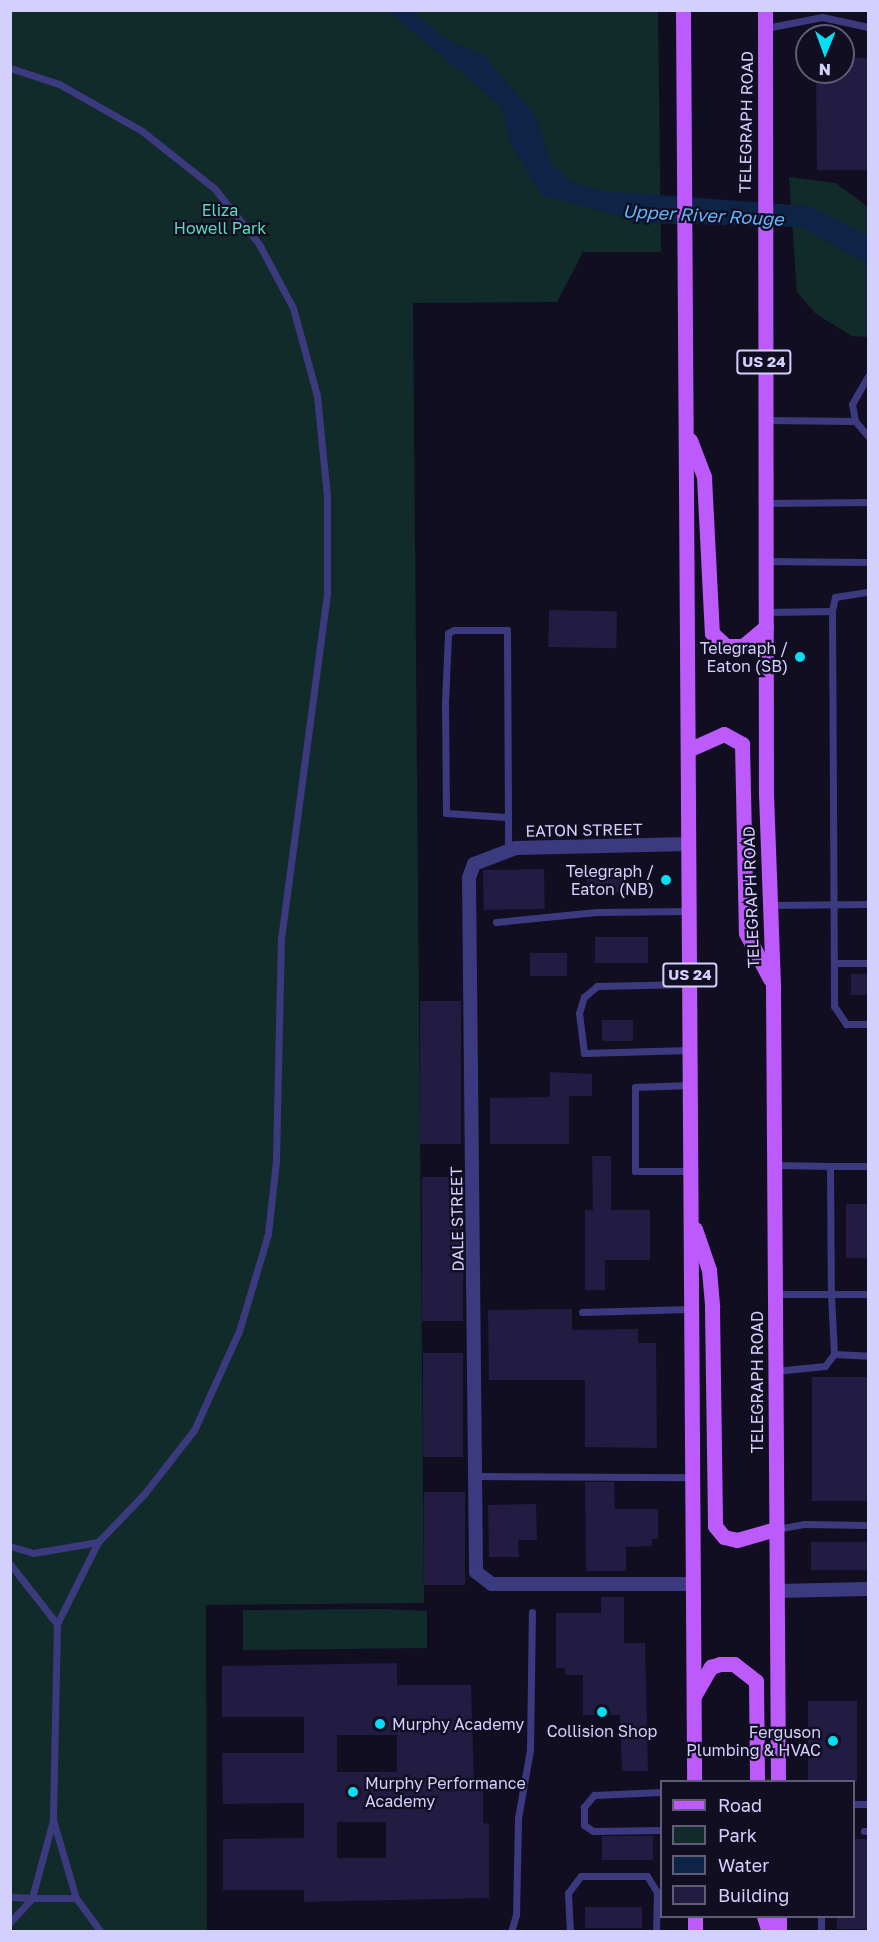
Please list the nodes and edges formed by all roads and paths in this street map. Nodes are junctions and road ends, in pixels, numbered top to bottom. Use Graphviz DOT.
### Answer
graph roads {
  1 [pos="683,10"];
  2 [pos="765,10"];
  3 [pos="868,27"];
  4 [pos="765,28"];
  5 [pos="10,68"];
  6 [pos="868,376"];
  7 [pos="764,420"];
  8 [pos="855,421"];
  9 [pos="686,429"];
  10 [pos="868,436"];
  11 [pos="868,502"];
  12 [pos="765,503"];
  13 [pos="765,561"];
  14 [pos="868,562"];
  15 [pos="868,592"];
  16 [pos="832,611"];
  17 [pos="766,620"];
  18 [pos="688,750"];
  19 [pos="506,817"];
  20 [pos="689,844"];
  21 [pos="508,850"];
  22 [pos="481,860"];
  23 [pos="835,904"];
  24 [pos="868,904"];
  25 [pos="767,905"];
  26 [pos="690,911"];
  27 [pos="496,922"];
  28 [pos="834,963"];
  29 [pos="868,963"];
  30 [pos="690,984"];
  31 [pos="772,985"];
  32 [pos="868,1024"];
  33 [pos="690,1050"];
  34 [pos="690,1085"];
  35 [pos="774,1165"];
  36 [pos="830,1166"];
  37 [pos="868,1166"];
  38 [pos="691,1171"];
  39 [pos="691,1215"];
  40 [pos="775,1294"];
  41 [pos="831,1294"];
  42 [pos="868,1294"];
  43 [pos="691,1309"];
  44 [pos="582,1312"];
  45 [pos="834,1354"];
  46 [pos="868,1356"];
  47 [pos="775,1371"];
  48 [pos="476,1476"];
  49 [pos="692,1477"];
  50 [pos="868,1525"];
  51 [pos="776,1529"];
  52 [pos="98,1542"];
  53 [pos="10,1545"];
  54 [pos="10,1564"];
  55 [pos="692,1584"];
  56 [pos="868,1589"];
  57 [pos="777,1591"];
  58 [pos="532,1612"];
  59 [pos="57,1624"];
  60 [pos="694,1696"];
  61 [pos="694,1780"];
  62 [pos="757,1780"];
  63 [pos="778,1780"];
  64 [pos="660,1792"];
  65 [pos="53,1820"];
  66 [pos="660,1830"];
  67 [pos="659,1892"];
  68 [pos="10,1897"];
  69 [pos="76,1898"];
  70 [pos="32,1899"];
  71 [pos="10,1922"];
  72 [pos="101,1932"];
  73 [pos="511,1932"];
  74 [pos="570,1932"];
  75 [pos="656,1932"];
  1 -- 9 [label="main road, US 24"];
  2 -- 4 [label="main road, TELEGRAPH ROAD / US 24"];
  3 -- 4 [label="lane"];
  4 -- 7 [label="main road, TELEGRAPH ROAD / US 24"];
  5 -- 52 [label="lane"];
  6 -- 8 [label="lane"];
  7 -- 8 [label="lane"];
  7 -- 12 [label="main road, TELEGRAPH ROAD / US 24"];
  8 -- 10 [label="lane"];
  9 -- 17 [label="main road"];
  9 -- 18 [label="main road, US 24"];
  11 -- 12 [label="lane"];
  12 -- 13 [label="main road, TELEGRAPH ROAD / US 24"];
  13 -- 14 [label="lane"];
  13 -- 17 [label="main road, TELEGRAPH ROAD / US 24"];
  15 -- 16 [label="lane"];
  16 -- 17 [label="lane"];
  16 -- 23 [label="lane"];
  17 -- 25 [label="main road, TELEGRAPH ROAD / US 24"];
  18 -- 20 [label="main road, US 24"];
  18 -- 31 [label="main road"];
  19 -- 19 [label="lane"];
  19 -- 21 [label="lane"];
  20 -- 21 [label="street, EATON STREET"];
  20 -- 26 [label="main road, US 24"];
  21 -- 22 [label="street, EATON STREET"];
  22 -- 48 [label="street, DALE STREET"];
  23 -- 24 [label="lane"];
  23 -- 25 [label="lane"];
  23 -- 28 [label="lane"];
  25 -- 31 [label="main road, TELEGRAPH ROAD / US 24"];
  26 -- 27 [label="lane"];
  26 -- 30 [label="main road, US 24"];
  28 -- 29 [label="lane"];
  28 -- 32 [label="lane"];
  30 -- 33 [label="main road, US 24"];
  30 -- 33 [label="lane"];
  31 -- 35 [label="main road, TELEGRAPH ROAD / US 24"];
  33 -- 34 [label="main road, US 24"];
  34 -- 38 [label="main road, US 24"];
  34 -- 38 [label="lane"];
  35 -- 36 [label="lane"];
  35 -- 40 [label="main road, TELEGRAPH ROAD / US 24"];
  36 -- 37 [label="lane"];
  36 -- 41 [label="lane"];
  38 -- 39 [label="main road, US 24"];
  39 -- 43 [label="main road, US 24"];
  39 -- 51 [label="main road"];
  40 -- 41 [label="lane"];
  40 -- 47 [label="main road, TELEGRAPH ROAD / US 24"];
  41 -- 42 [label="lane"];
  41 -- 45 [label="lane"];
  43 -- 44 [label="lane"];
  43 -- 49 [label="main road, US 24"];
  45 -- 46 [label="lane"];
  45 -- 47 [label="lane"];
  47 -- 51 [label="main road, TELEGRAPH ROAD / US 24"];
  48 -- 49 [label="lane"];
  48 -- 55 [label="street, DALE STREET"];
  49 -- 55 [label="main road, US 24"];
  50 -- 51 [label="lane"];
  51 -- 57 [label="main road, TELEGRAPH ROAD / US 24"];
  52 -- 53 [label="lane"];
  52 -- 59 [label="lane"];
  54 -- 59 [label="lane"];
  55 -- 60 [label="main road, US 24"];
  56 -- 57 [label="street"];
  57 -- 63 [label="main road, TELEGRAPH ROAD / US 24"];
  58 -- 73 [label="lane"];
  59 -- 65 [label="lane"];
  60 -- 61 [label="main road, US 24"];
  60 -- 62 [label="main road"];
  64 -- 66 [label="lane"];
  65 -- 69 [label="lane"];
  65 -- 70 [label="lane"];
  67 -- 74 [label="lane"];
  67 -- 75 [label="lane"];
  68 -- 70 [label="lane"];
  69 -- 70 [label="lane"];
  69 -- 72 [label="lane"];
  70 -- 71 [label="lane"];
}
